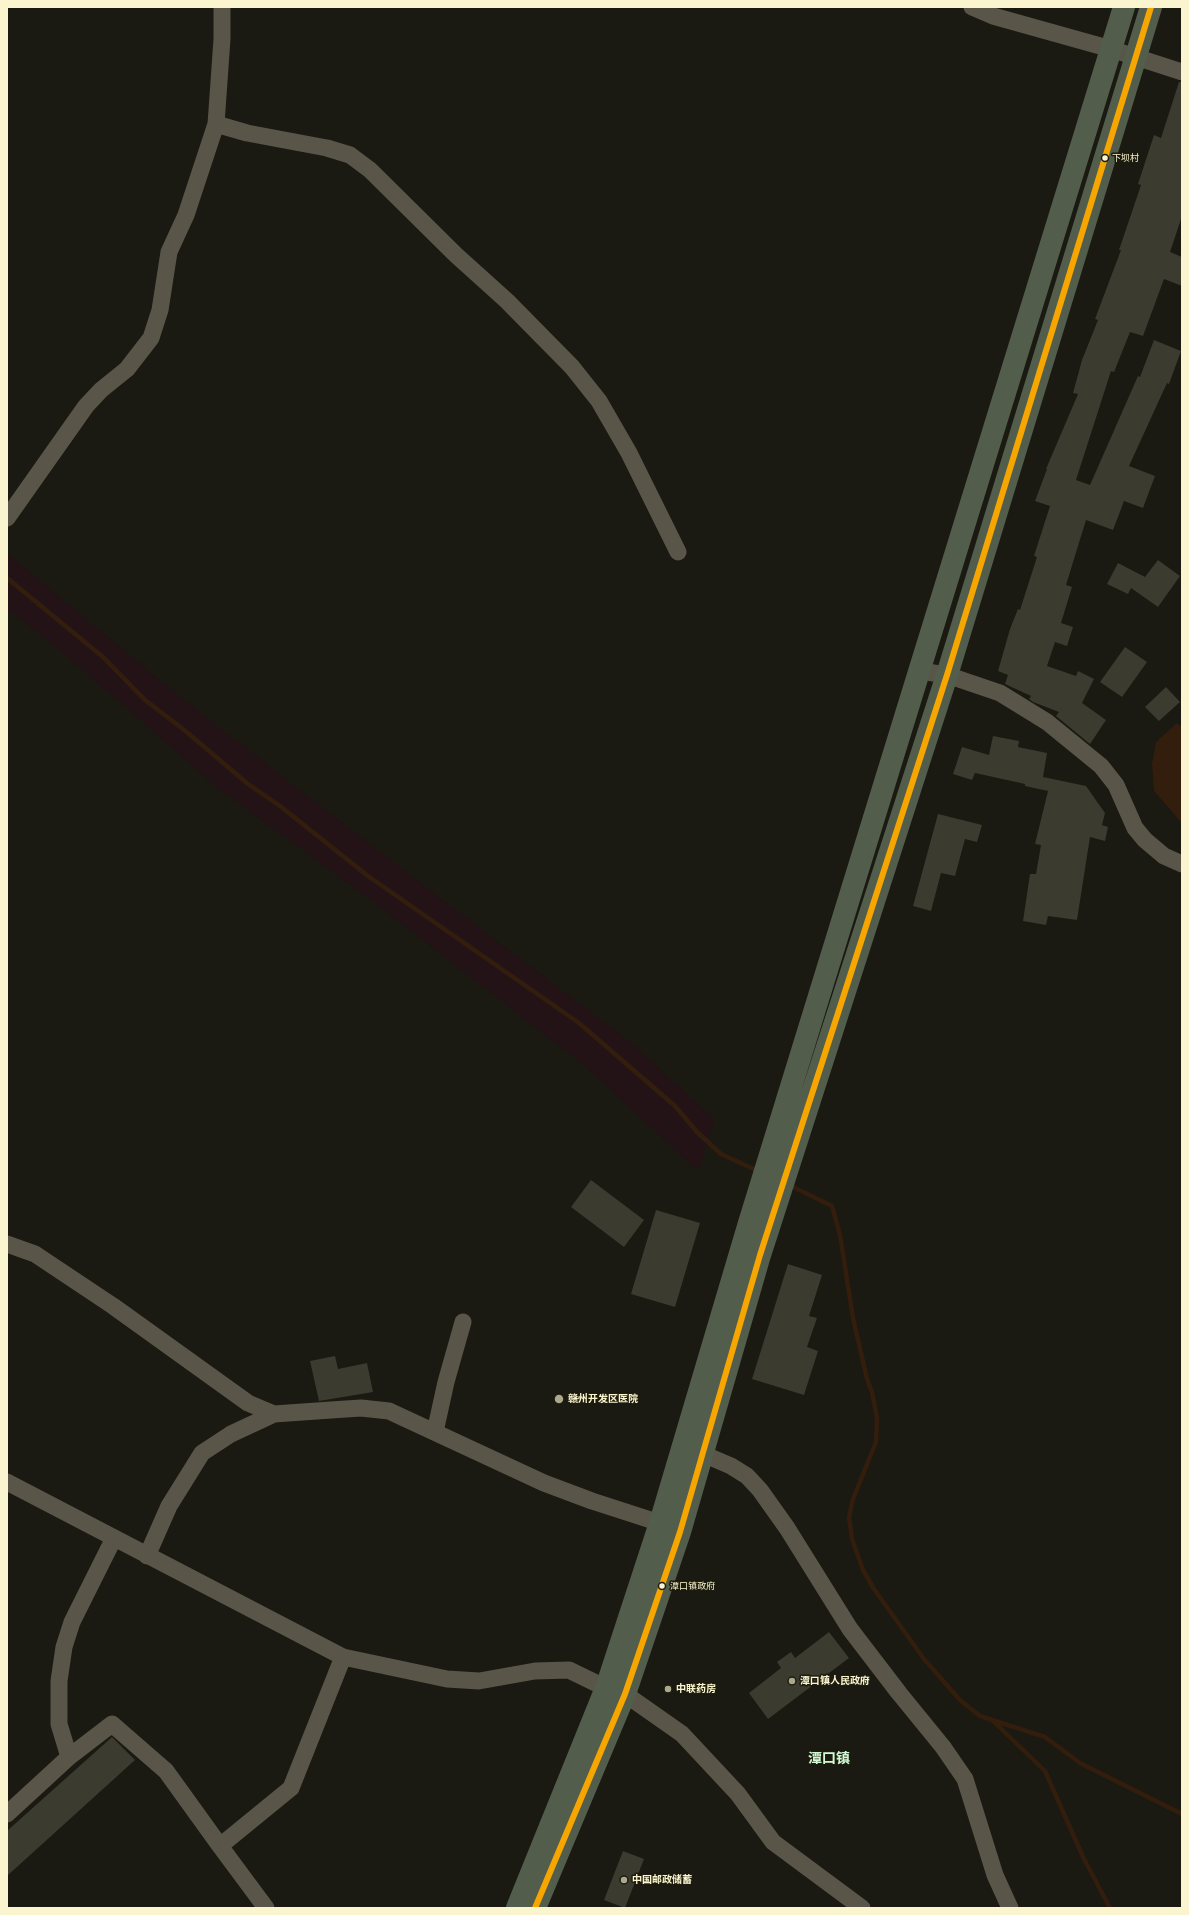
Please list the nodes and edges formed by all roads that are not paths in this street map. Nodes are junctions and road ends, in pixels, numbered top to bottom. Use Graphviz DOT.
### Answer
graph roads {
  1 [pos="222,7"];
  2 [pos="972,7"];
  3 [pos="1124,7"];
  4 [pos="1151,7"];
  5 [pos="1111,49"];
  6 [pos="1136,57"];
  7 [pos="1182,72"];
  8 [pos="216,124"];
  9 [pos="7,518"];
  10 [pos="678,552"];
  11 [pos="920,671"];
  12 [pos="947,675"];
  13 [pos="1182,864"];
  14 [pos="759,1225"];
  15 [pos="7,1244"];
  16 [pos="751,1252"];
  17 [pos="463,1322"];
  18 [pos="274,1414"];
  19 [pos="435,1432"];
  20 [pos="703,1454"];
  21 [pos="7,1482"];
  22 [pos="660,1523"];
  23 [pos="114,1538"];
  24 [pos="147,1556"];
  25 [pos="343,1657"];
  26 [pos="615,1691"];
  27 [pos="69,1757"];
  28 [pos="7,1814"];
  29 [pos="220,1846"];
  30 [pos="266,1908"];
  31 [pos="517,1908"];
  32 [pos="535,1908"];
  33 [pos="862,1908"];
  34 [pos="1010,1908"];
  1 -- 8 [label="street"];
  2 -- 5 [label="street"];
  3 -- 5 [label="highway"];
  4 -- 6 [label="highway"];
  5 -- 6 [label="street"];
  5 -- 11 [label="highway"];
  6 -- 7 [label="street"];
  6 -- 12 [label="highway"];
  8 -- 9 [label="street"];
  8 -- 10 [label="street"];
  11 -- 12 [label="street"];
  11 -- 14 [label="highway"];
  12 -- 13 [label="street"];
  12 -- 14 [label="highway"];
  14 -- 16 [label="highway"];
  15 -- 18 [label="street"];
  16 -- 20 [label="highway"];
  16 -- 22 [label="highway"];
  17 -- 19 [label="street"];
  18 -- 19 [label="street"];
  18 -- 24 [label="street"];
  19 -- 22 [label="street"];
  20 -- 26 [label="highway"];
  20 -- 34 [label="street"];
  21 -- 23 [label="street"];
  22 -- 26 [label="highway"];
  23 -- 24 [label="street"];
  23 -- 27 [label="street"];
  24 -- 25 [label="street"];
  25 -- 26 [label="street"];
  25 -- 29 [label="street"];
  26 -- 31 [label="highway"];
  26 -- 32 [label="highway"];
  26 -- 33 [label="street"];
  27 -- 28 [label="street"];
  27 -- 29 [label="street"];
  29 -- 30 [label="street"];
}
